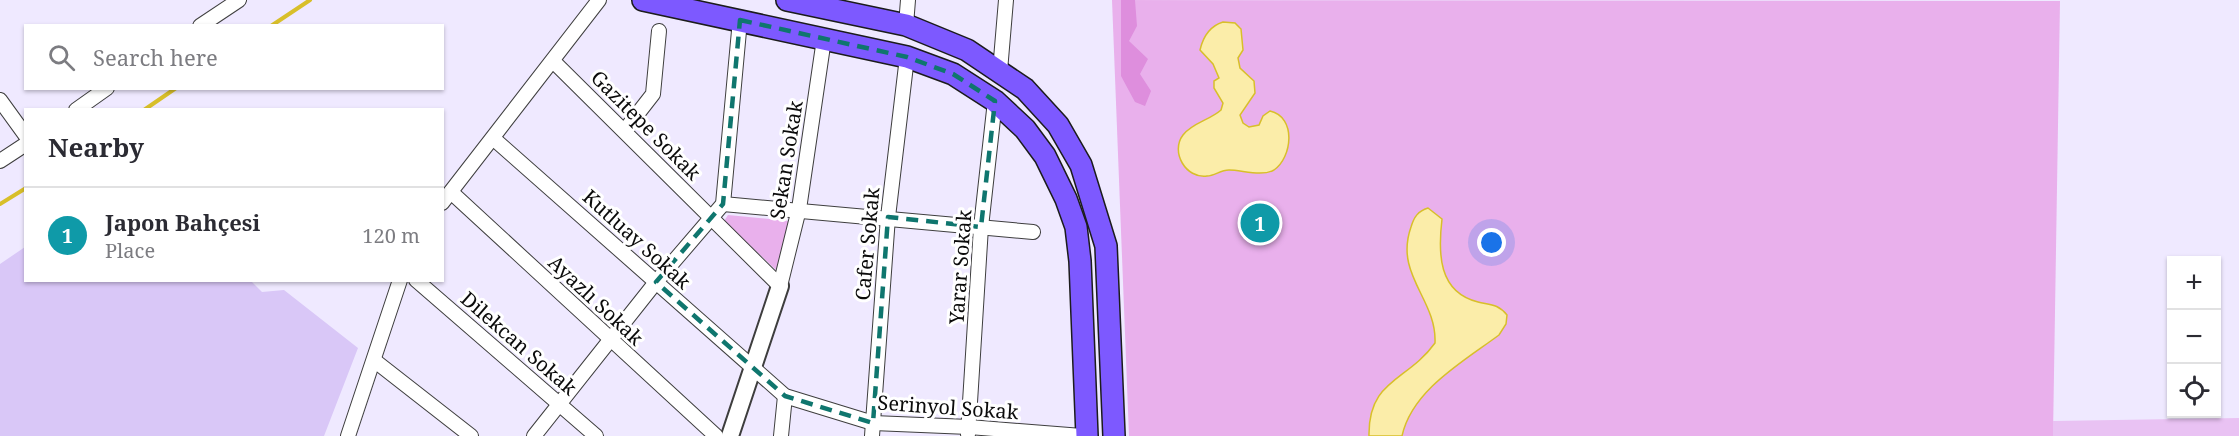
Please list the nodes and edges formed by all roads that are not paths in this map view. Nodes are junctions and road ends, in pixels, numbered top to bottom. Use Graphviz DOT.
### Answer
graph roads {
  1 [pos="239,0"];
  2 [pos="599,0"];
  3 [pos="643,0"];
  4 [pos="787,0"];
  5 [pos="908,0"];
  6 [pos="1005,0"];
  7 [pos="815,3"];
  8 [pos="740,20"];
  9 [pos="204,24"];
  10 [pos="906,25"];
  11 [pos="659,31"];
  12 [pos="824,39"];
  13 [pos="907,57"];
  14 [pos="553,61"];
  15 [pos="1000,71"];
  16 [pos="104,90"];
  17 [pos="0,100"];
  18 [pos="995,101"];
  19 [pos="79,108"];
  20 [pos="624,130"];
  21 [pos="24,133"];
  22 [pos="494,139"];
  23 [pos="24,145"];
  24 [pos="0,161"];
  25 [pos="447,198"];
  26 [pos="723,204"];
  27 [pos="800,209"];
  28 [pos="711,217"];
  29 [pos="888,218"];
  30 [pos="981,227"];
  31 [pos="1033,232"];
  32 [pos="399,282"];
  33 [pos="418,282"];
  34 [pos="656,282"];
  35 [pos="780,286"];
  36 [pos="610,340"];
  37 [pos="375,361"];
  38 [pos="753,370"];
  39 [pos="785,396"];
  40 [pos="560,404"];
  41 [pos="873,430"];
  42 [pos="968,431"];
  43 [pos="349,436"];
  44 [pos="471,436"];
  45 [pos="534,436"];
  46 [pos="596,436"];
  47 [pos="716,436"];
  48 [pos="730,436"];
  49 [pos="781,436"];
  50 [pos="1082,436"];
  51 [pos="1087,436"];
  52 [pos="1114,436"];
  1 -- 9 [label="street"];
  2 -- 14 [label="street"];
  3 -- 8 [label="main road"];
  4 -- 7 [label="main road"];
  5 -- 10 [label="street"];
  6 -- 15 [label="street"];
  7 -- 10 [label="main road"];
  8 -- 12 [label="main road"];
  8 -- 26 [label="street"];
  10 -- 15 [label="main road"];
  11 -- 20 [label="street"];
  12 -- 13 [label="main road"];
  12 -- 27 [label="street, Sekan Sokak"];
  13 -- 18 [label="main road"];
  13 -- 29 [label="street, Cafer Sokak"];
  14 -- 20 [label="street, Gazitepe Sokak"];
  14 -- 22 [label="street"];
  15 -- 52 [label="main road"];
  16 -- 19 [label="street"];
  17 -- 21 [label="street"];
  18 -- 30 [label="street, Yarar Sokak"];
  18 -- 51 [label="main road"];
  20 -- 28 [label="street, Gazitepe Sokak"];
  22 -- 25 [label="street"];
  22 -- 34 [label="street, Kutluay Sokak"];
  23 -- 24 [label="street"];
  25 -- 36 [label="street, Ayazlı Sokak"];
  26 -- 27 [label="street"];
  26 -- 28 [label="street"];
  27 -- 29 [label="street"];
  27 -- 35 [label="street, Sekan Sokak"];
  28 -- 34 [label="street"];
  28 -- 35 [label="street, Gazitepe Sokak"];
  29 -- 30 [label="street"];
  29 -- 41 [label="street, Cafer Sokak"];
  30 -- 31 [label="street"];
  30 -- 42 [label="street, Yarar Sokak"];
  32 -- 37 [label="street"];
  33 -- 40 [label="street, Dilekcan Sokak"];
  34 -- 36 [label="street"];
  34 -- 38 [label="street, Kutluay Sokak"];
  35 -- 38 [label="street"];
  36 -- 40 [label="street"];
  36 -- 47 [label="street, Ayazlı Sokak"];
  37 -- 43 [label="street"];
  37 -- 44 [label="street"];
  38 -- 39 [label="street, Serinyol Sokak"];
  38 -- 48 [label="street"];
  39 -- 41 [label="street, Serinyol Sokak"];
  39 -- 49 [label="street"];
  40 -- 45 [label="street"];
  40 -- 46 [label="street, Dilekcan Sokak"];
  41 -- 42 [label="street, Serinyol Sokak"];
  42 -- 50 [label="street, Serinyol Sokak"];
}
